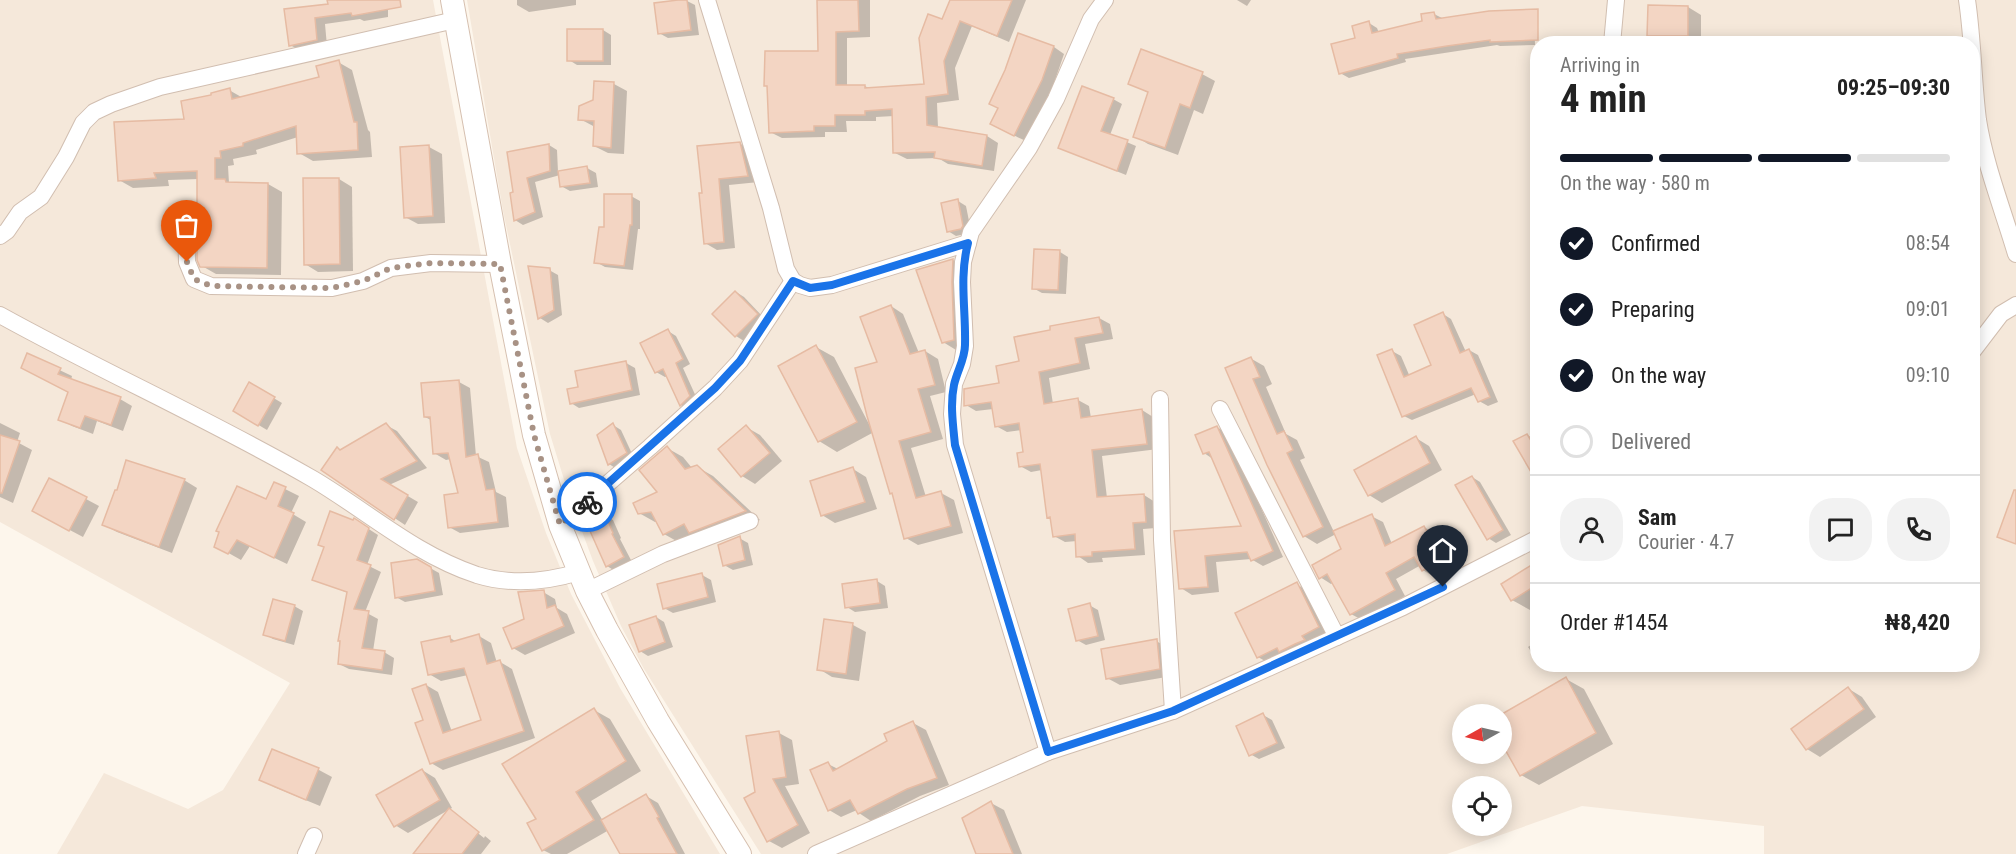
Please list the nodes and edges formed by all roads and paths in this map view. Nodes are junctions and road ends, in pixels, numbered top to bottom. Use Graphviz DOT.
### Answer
graph roads {
  1 [pos="707,0"];
  2 [pos="1105,0"];
  3 [pos="1616,0"];
  4 [pos="1967,0"];
  5 [pos="454,10"];
  6 [pos="1613,36"];
  7 [pos="1973,36"];
  8 [pos="1980,130"];
  9 [pos="186,225"];
  10 [pos="0,236"];
  11 [pos="968,243"];
  12 [pos="2016,254"];
  13 [pos="500,264"];
  14 [pos="793,281"];
  15 [pos="2016,305"];
  16 [pos="0,315"];
  17 [pos="1980,342"];
  18 [pos="1160,399"];
  19 [pos="1220,409"];
  20 [pos="750,521"];
  21 [pos="560,525"];
  22 [pos="1530,542"];
  23 [pos="583,581"];
  24 [pos="1337,637"];
  25 [pos="1173,711"];
  26 [pos="1048,752"];
  27 [pos="314,836"];
  28 [pos="306,854"];
  29 [pos="740,854"];
  30 [pos="816,854"];
  1 -- 14 [label="street"];
  2 -- 11 [label="street"];
  3 -- 6 [label="street"];
  4 -- 7 [label="street"];
  5 -- 10 [label="street"];
  5 -- 13 [label="street"];
  8 -- 12 [label="street"];
  9 -- 13 [label="street"];
  11 -- 14 [label="street"];
  11 -- 26 [label="street"];
  13 -- 21 [label="street"];
  14 -- 21 [label="street"];
  15 -- 17 [label="street"];
  16 -- 23 [label="street"];
  18 -- 25 [label="street"];
  19 -- 24 [label="street"];
  20 -- 23 [label="street"];
  21 -- 23 [label="street"];
  22 -- 24 [label="street"];
  23 -- 29 [label="street"];
  24 -- 25 [label="street"];
  25 -- 26 [label="street"];
  26 -- 30 [label="street"];
  27 -- 28 [label="street"];
}
